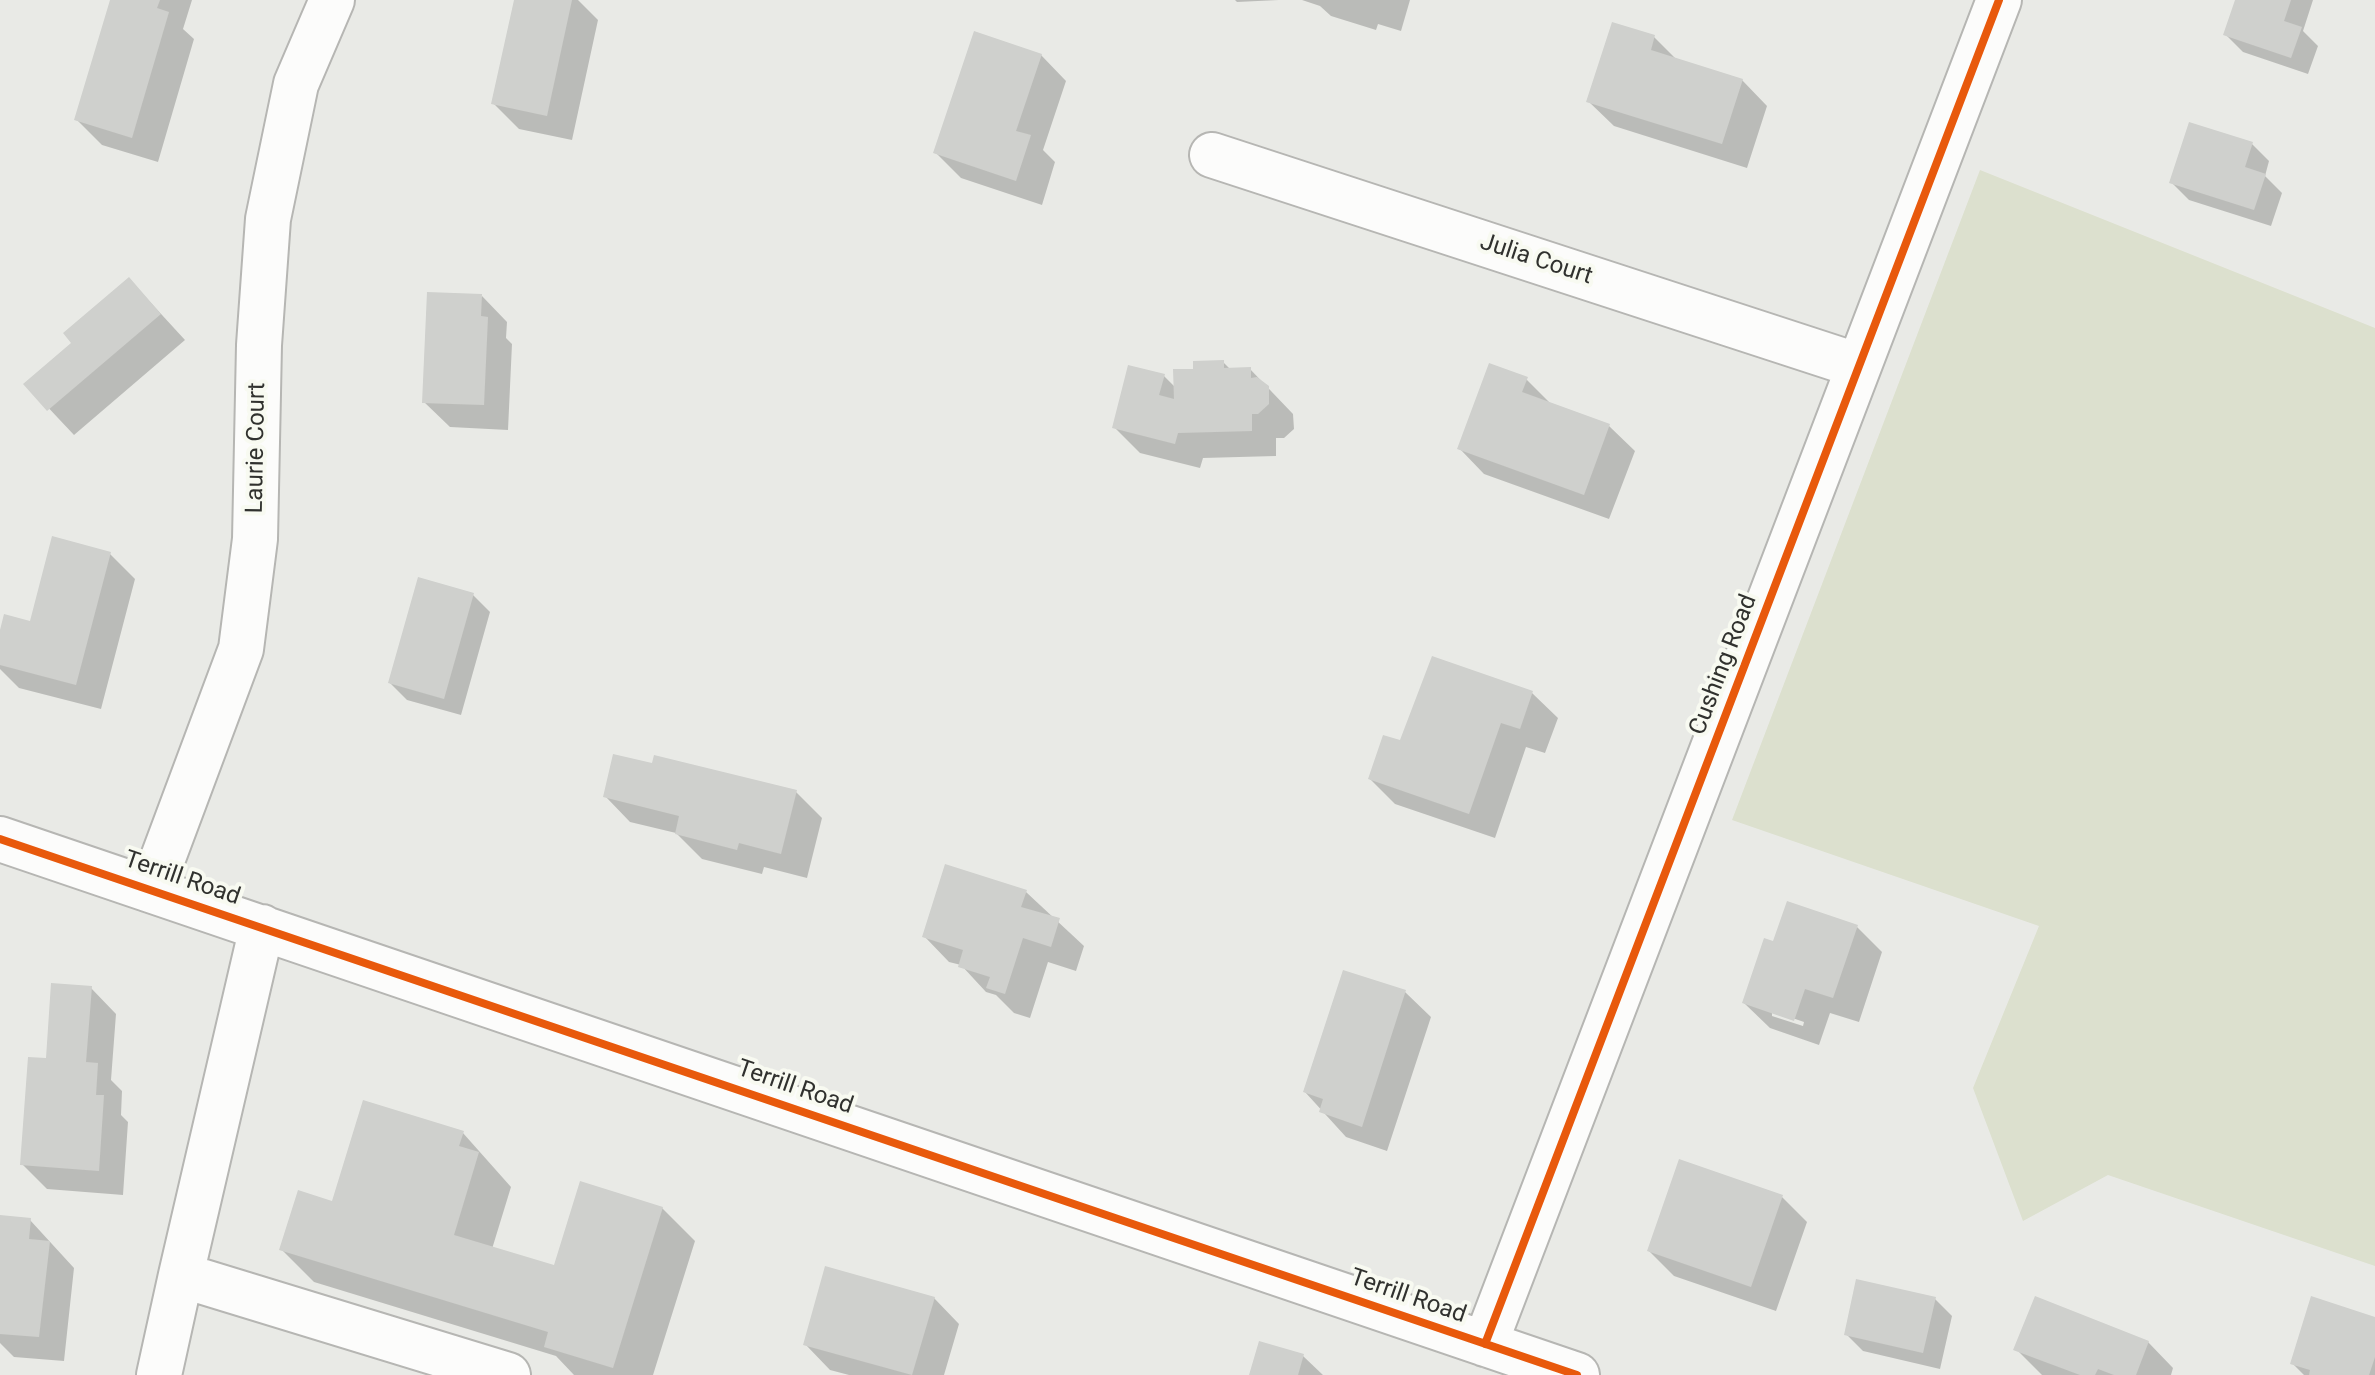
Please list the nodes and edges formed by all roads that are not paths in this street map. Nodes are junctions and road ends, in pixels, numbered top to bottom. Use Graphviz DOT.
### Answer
graph roads {
  1 [pos="332,0"];
  2 [pos="1999,0"];
  3 [pos="1212,155"];
  4 [pos="1859,366"];
  5 [pos="0,839"];
  6 [pos="151,890"];
  7 [pos="262,927"];
  8 [pos="181,1275"];
  9 [pos="1485,1344"];
  10 [pos="1557,1372"];
  11 [pos="159,1375"];
  12 [pos="508,1375"];
  1 -- 6 [label="street, Laurie Court"];
  2 -- 4 [label="street, Cushing Road"];
  3 -- 4 [label="street, Julia Court"];
  4 -- 9 [label="street, Cushing Road"];
  5 -- 6 [label="street, Terrill Road"];
  6 -- 7 [label="street, Terrill Road"];
  7 -- 8 [label="street"];
  7 -- 9 [label="street, Terrill Road"];
  8 -- 11 [label="street"];
  8 -- 12 [label="street"];
  9 -- 10 [label="street, Terrill Road"];
}
